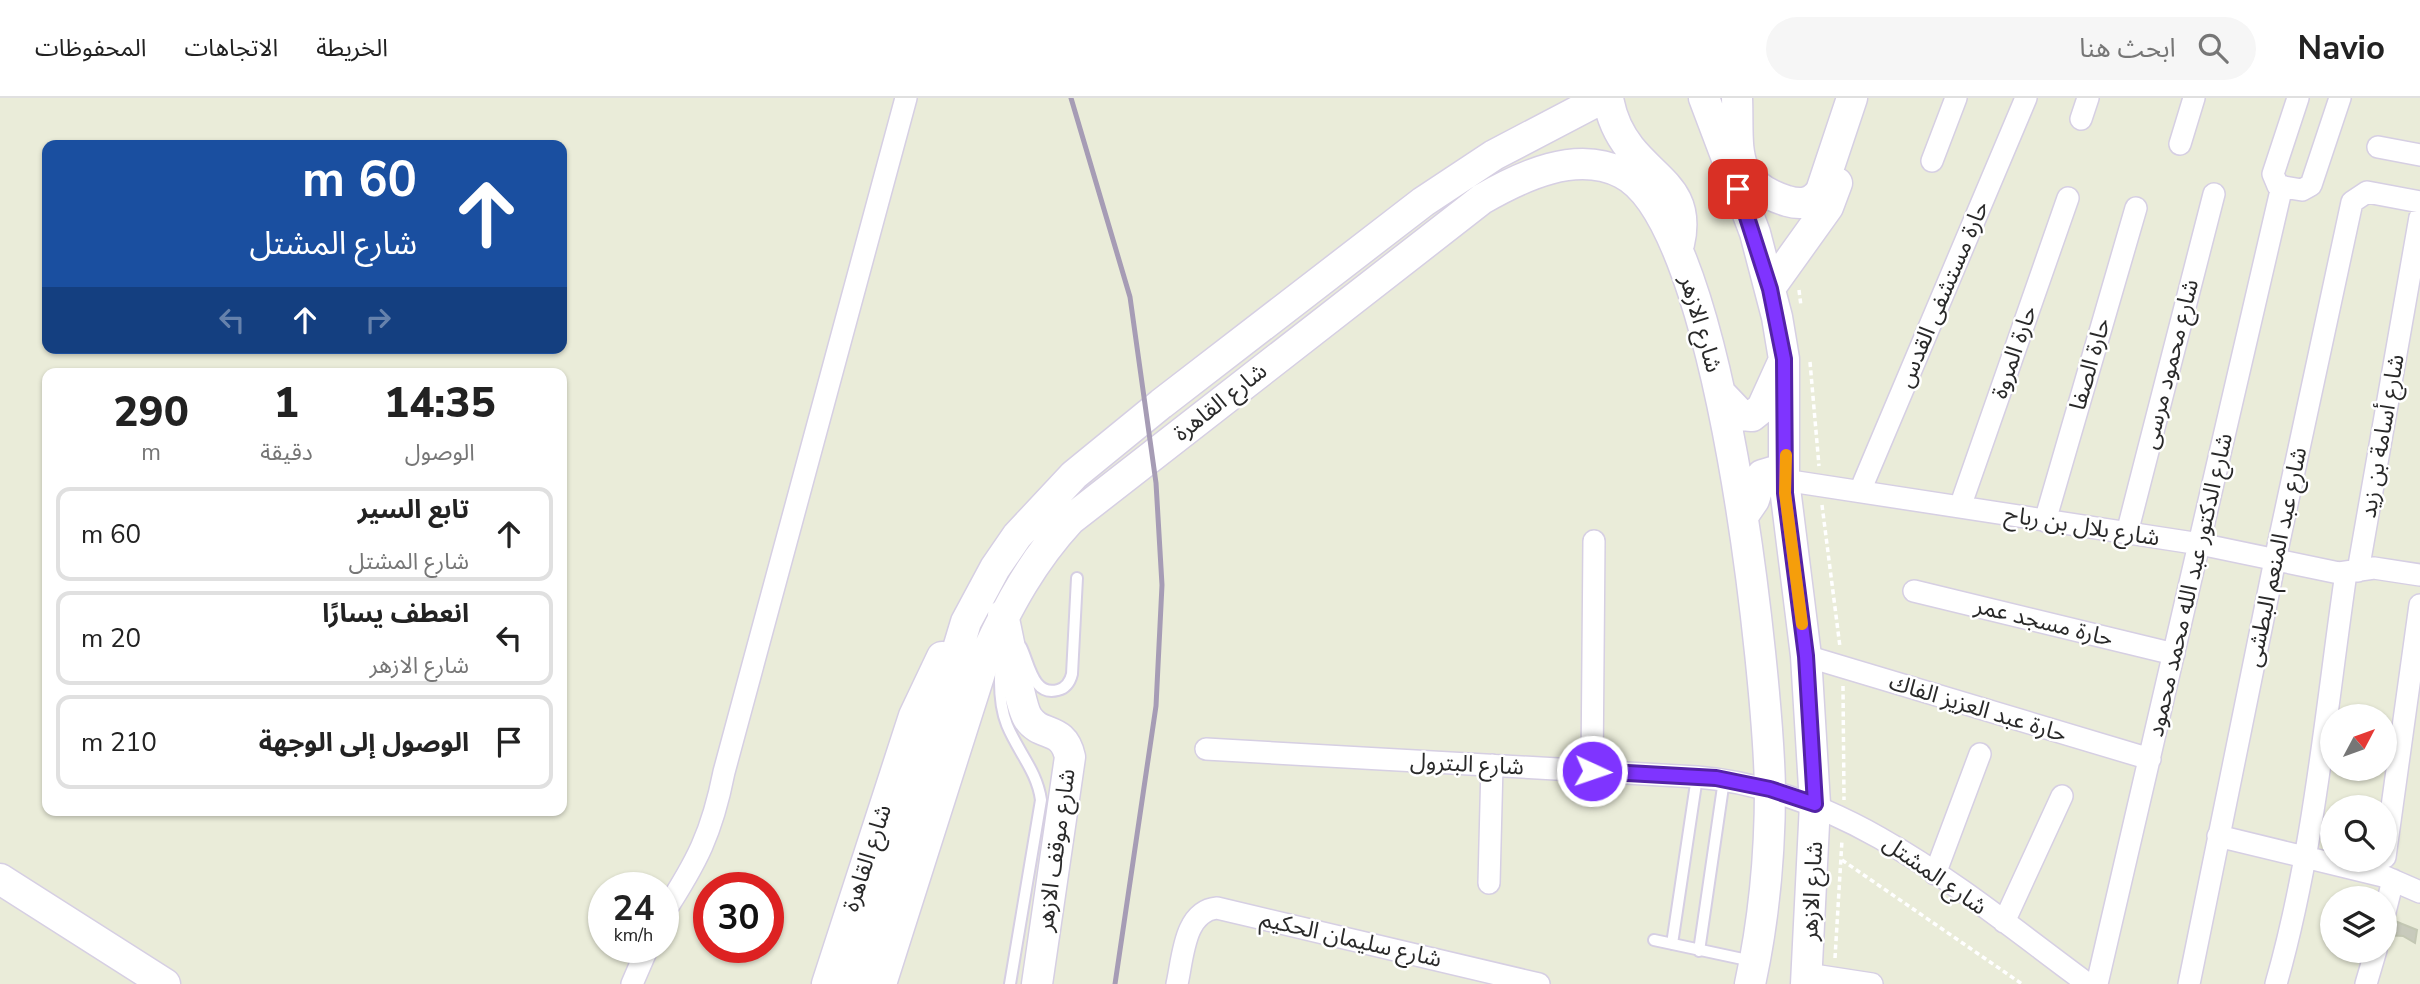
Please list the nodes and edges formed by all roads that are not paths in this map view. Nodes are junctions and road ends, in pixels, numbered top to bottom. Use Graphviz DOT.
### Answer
graph roads {
  1 [pos="906,98"];
  2 [pos="1603,98"];
  3 [pos="1608,98"];
  4 [pos="1704,98"];
  5 [pos="1737,98"];
  6 [pos="1853,98"];
  7 [pos="1865,98"];
  8 [pos="1955,98"];
  9 [pos="2026,98"];
  10 [pos="2088,98"];
  11 [pos="2194,98"];
  12 [pos="2298,98"];
  13 [pos="2340,98"];
  14 [pos="2081,119"];
  15 [pos="2180,145"];
  16 [pos="2378,147"];
  17 [pos="2420,155"];
  18 [pos="1933,161"];
  19 [pos="2282,186"];
  20 [pos="2214,194"];
  21 [pos="2067,198"];
  22 [pos="2420,202"];
  23 [pos="2136,208"];
  24 [pos="2420,217"];
  25 [pos="1678,248"];
  26 [pos="1770,289"];
  27 [pos="1784,359"];
  28 [pos="1721,394"];
  29 [pos="1784,480"];
  30 [pos="1860,491"];
  31 [pos="1960,507"];
  32 [pos="1743,516"];
  33 [pos="2045,520"];
  34 [pos="2127,533"];
  35 [pos="1594,541"];
  36 [pos="2200,544"];
  37 [pos="2275,560"];
  38 [pos="2352,572"];
  39 [pos="2420,575"];
  40 [pos="1077,578"];
  41 [pos="1914,591"];
  42 [pos="2420,605"];
  43 [pos="1003,615"];
  44 [pos="967,622"];
  45 [pos="2174,654"];
  46 [pos="1806,656"];
  47 [pos="1206,749"];
  48 [pos="1980,754"];
  49 [pos="2150,759"];
  50 [pos="1492,765"];
  51 [pos="1592,771"];
  52 [pos="1697,777"];
  53 [pos="1724,780"];
  54 [pos="1770,789"];
  55 [pos="2395,795"];
  56 [pos="2062,796"];
  57 [pos="1829,810"];
  58 [pos="2218,836"];
  59 [pos="2305,855"];
  60 [pos="2320,857"];
  61 [pos="908,862"];
  62 [pos="2392,872"];
  63 [pos="1935,874"];
  64 [pos="0,879"];
  65 [pos="1489,883"];
  66 [pos="679,888"];
  67 [pos="2420,892"];
  68 [pos="2004,922"];
  69 [pos="1032,931"];
  70 [pos="1654,940"];
  71 [pos="1672,944"];
  72 [pos="1699,951"];
  73 [pos="641,963"];
  74 [pos="2373,963"];
  75 [pos="1753,973"];
  76 [pos="1815,979"];
  77 [pos="162,983"];
  78 [pos="632,984"];
  79 [pos="827,984"];
  80 [pos="857,984"];
  81 [pos="881,984"];
  82 [pos="1010,984"];
  83 [pos="1037,984"];
  84 [pos="1177,984"];
  85 [pos="1539,984"];
  86 [pos="1872,984"];
  87 [pos="2088,984"];
  88 [pos="2097,984"];
  89 [pos="2189,984"];
  90 [pos="2276,984"];
  91 [pos="2367,984"];
  1 -- 66 [label="street"];
  2 -- 44 [label="main road, شارع القاهرة"];
  3 -- 25 [label="main road"];
  4 -- 26 [label="main road, شارع الازهر"];
  5 -- 6 [label="main road"];
  7 -- 26 [label="main road"];
  8 -- 18 [label="street"];
  9 -- 30 [label="street, حارة مستشفى القدس"];
  10 -- 14 [label="street"];
  11 -- 15 [label="street"];
  12 -- 19 [label="street"];
  13 -- 19 [label="street"];
  16 -- 17 [label="street"];
  19 -- 36 [label="street, شارع الدكتور عبد الله محمد محمود"];
  20 -- 34 [label="street, شارع محمود مرسى"];
  21 -- 31 [label="street, حارة المروة"];
  22 -- 37 [label="street, شارع عبد المنعم البطشى"];
  23 -- 33 [label="street, حارة الصفا"];
  24 -- 38 [label="street, شارع أسامة بن زيد"];
  25 -- 28 [label="main road, شارع الازهر"];
  25 -- 43 [label="main road, شارع القاهرة"];
  26 -- 27 [label="main road, شارع الازهر"];
  27 -- 28 [label="main road"];
  27 -- 29 [label="main road, شارع الازهر"];
  28 -- 32 [label="main road, شارع الازهر"];
  29 -- 30 [label="street, شارع بلال بن رباح"];
  29 -- 32 [label="main road"];
  29 -- 46 [label="main road, شارع الازهر"];
  30 -- 31 [label="street, شارع بلال بن رباح"];
  31 -- 33 [label="street, شارع بلال بن رباح"];
  32 -- 54 [label="main road, شارع الازهر"];
  33 -- 34 [label="street, شارع بلال بن رباح"];
  34 -- 36 [label="street, شارع بلال بن رباح"];
  35 -- 51 [label="street"];
  36 -- 37 [label="street, شارع بلال بن رباح"];
  36 -- 45 [label="street, شارع الدكتور عبد الله محمد محمود"];
  37 -- 38 [label="street, شارع بلال بن رباح"];
  37 -- 58 [label="street, شارع عبد المنعم البطشى"];
  38 -- 39 [label="street, شارع بلال بن رباح"];
  38 -- 59 [label="street, شارع أسامة بن زيد"];
  40 -- 43 [label="lane"];
  41 -- 45 [label="street, حارة مسجد عمر"];
  42 -- 55 [label="street"];
  43 -- 61 [label="main road, شارع القاهرة"];
  43 -- 69 [label="lane"];
  43 -- 69 [label="main road, شارع موقف الازهر"];
  44 -- 61 [label="main road, شارع القاهرة"];
  44 -- 79 [label="main road, شارع القاهرة"];
  45 -- 49 [label="street, شارع الدكتور عبد الله محمد محمود"];
  46 -- 49 [label="street, حارة عبد العزيز الفاك"];
  46 -- 57 [label="main road, شارع الازهر"];
  47 -- 50 [label="street, شارع البترول"];
  48 -- 63 [label="street"];
  49 -- 88 [label="street, شارع الدكتور عبد الله محمد محمود"];
  50 -- 51 [label="street, شارع البترول"];
  50 -- 65 [label="street"];
  51 -- 52 [label="street, شارع البترول"];
  52 -- 53 [label="street, شارع البترول"];
  52 -- 71 [label="lane"];
  53 -- 54 [label="street, شارع البترول"];
  53 -- 72 [label="lane"];
  54 -- 57 [label="street, شارع المشتل"];
  54 -- 75 [label="main road, شارع الازهر"];
  56 -- 68 [label="street"];
  57 -- 63 [label="street, شارع المشتل"];
  57 -- 76 [label="main road, شارع الازهر"];
  58 -- 59 [label="street"];
  58 -- 89 [label="street, شارع عبد المنعم البطشى"];
  59 -- 60 [label="street"];
  59 -- 90 [label="street, شارع أسامة بن زيد"];
  61 -- 80 [label="main road"];
  61 -- 81 [label="main road"];
  62 -- 67 [label="street"];
  63 -- 68 [label="street, شارع المشتل"];
  64 -- 77 [label="main road"];
  68 -- 87 [label="street, شارع المشتل"];
  69 -- 82 [label="lane"];
  69 -- 83 [label="main road, شارع موقف الازهر"];
  70 -- 71 [label="lane"];
  71 -- 72 [label="lane"];
  72 -- 75 [label="lane"];
  73 -- 78 [label="street"];
  74 -- 91 [label="street"];
  76 -- 86 [label="street"];
  84 -- 85 [label="street, شارع سليمان الحكيم"];
}
